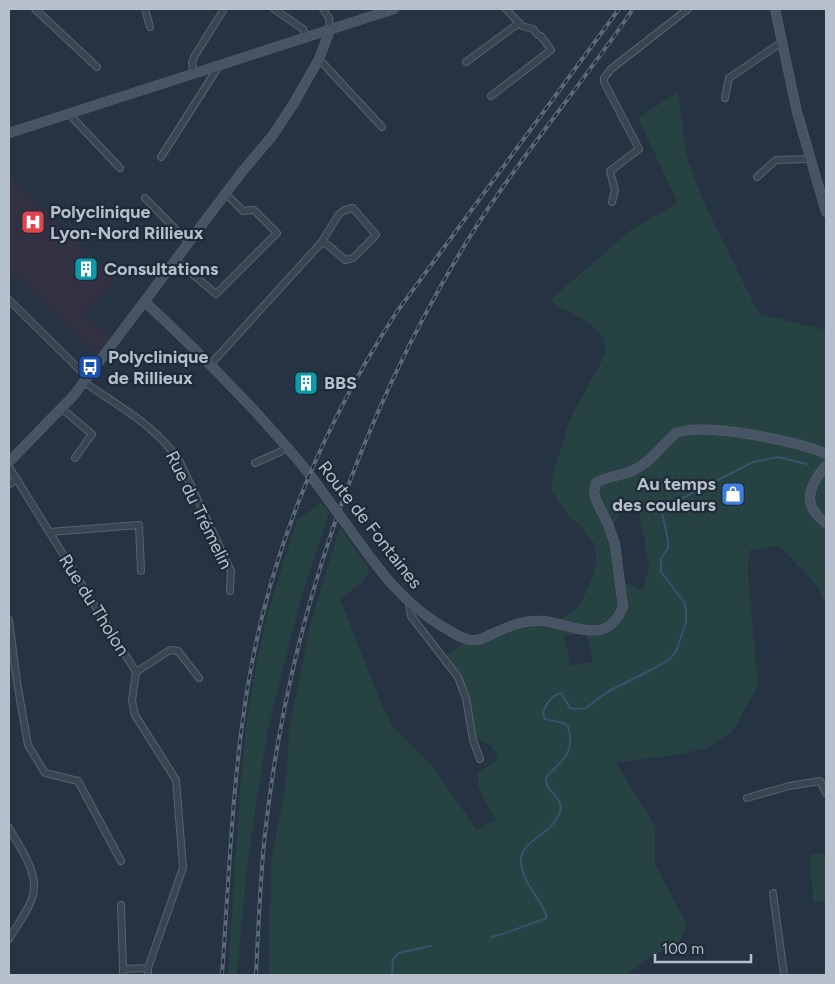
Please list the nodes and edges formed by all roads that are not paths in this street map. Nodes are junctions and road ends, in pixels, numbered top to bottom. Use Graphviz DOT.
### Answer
graph roads {
  1 [pos="35,9"];
  2 [pos="145,9"];
  3 [pos="224,9"];
  4 [pos="274,9"];
  5 [pos="323,9"];
  6 [pos="394,9"];
  7 [pos="506,9"];
  8 [pos="688,9"];
  9 [pos="775,9"];
  10 [pos="372,12"];
  11 [pos="519,23"];
  12 [pos="150,28"];
  13 [pos="330,30"];
  14 [pos="307,38"];
  15 [pos="782,42"];
  16 [pos="319,59"];
  17 [pos="466,62"];
  18 [pos="219,66"];
  19 [pos="97,68"];
  20 [pos="194,74"];
  21 [pos="491,96"];
  22 [pos="725,98"];
  23 [pos="70,114"];
  24 [pos="382,127"];
  25 [pos="9,133"];
  26 [pos="161,157"];
  27 [pos="810,159"];
  28 [pos="120,168"];
  29 [pos="757,177"];
  30 [pos="226,194"];
  31 [pos="145,198"];
  32 [pos="612,202"];
  33 [pos="826,212"];
  34 [pos="189,243"];
  35 [pos="321,243"];
  36 [pos="176,260"];
  37 [pos="10,300"];
  38 [pos="144,302"];
  39 [pos="210,365"];
  40 [pos="86,380"];
  41 [pos="62,409"];
  42 [pos="287,446"];
  43 [pos="826,454"];
  44 [pos="75,458"];
  45 [pos="9,462"];
  46 [pos="255,463"];
  47 [pos="826,466"];
  48 [pos="9,467"];
  49 [pos="17,479"];
  50 [pos="9,484"];
  51 [pos="826,523"];
  52 [pos="49,532"];
  53 [pos="141,571"];
  54 [pos="230,591"];
  55 [pos="409,603"];
  56 [pos="9,620"];
  57 [pos="136,672"];
  58 [pos="200,678"];
  59 [pos="480,759"];
  60 [pos="826,793"];
  61 [pos="747,798"];
  62 [pos="9,828"];
  63 [pos="121,862"];
  64 [pos="773,893"];
  65 [pos="121,905"];
  66 [pos="11,930"];
  67 [pos="9,939"];
  68 [pos="148,968"];
  69 [pos="123,972"];
  70 [pos="148,975"];
  71 [pos="784,975"];
  1 -- 19 [label="street"];
  2 -- 12 [label="street"];
  3 -- 20 [label="street"];
  4 -- 14 [label="street"];
  5 -- 13 [label="street"];
  6 -- 10 [label="street"];
  7 -- 11 [label="street"];
  8 -- 32 [label="street"];
  9 -- 15 [label="street"];
  10 -- 13 [label="street"];
  11 -- 17 [label="street"];
  11 -- 21 [label="street"];
  13 -- 14 [label="street"];
  13 -- 16 [label="street"];
  14 -- 18 [label="street"];
  15 -- 22 [label="street"];
  15 -- 27 [label="street"];
  16 -- 24 [label="street"];
  16 -- 30 [label="street"];
  18 -- 20 [label="street"];
  18 -- 26 [label="street"];
  20 -- 23 [label="street"];
  23 -- 25 [label="street"];
  23 -- 28 [label="street"];
  27 -- 29 [label="street"];
  27 -- 33 [label="street"];
  30 -- 34 [label="street"];
  30 -- 36 [label="street"];
  31 -- 34 [label="street"];
  34 -- 36 [label="street"];
  35 -- 35 [label="street"];
  35 -- 39 [label="street"];
  36 -- 38 [label="street"];
  37 -- 40 [label="street, Rue du Trémelin"];
  38 -- 39 [label="street, Route de Fontaines"];
  38 -- 40 [label="street"];
  39 -- 42 [label="street, Route de Fontaines"];
  40 -- 41 [label="street"];
  40 -- 54 [label="street, Rue du Trémelin"];
  41 -- 44 [label="street"];
  41 -- 45 [label="street"];
  42 -- 46 [label="street"];
  42 -- 55 [label="street, Route de Fontaines, bridge"];
  43 -- 55 [label="street, Route de Fontaines"];
  47 -- 51 [label="street"];
  48 -- 49 [label="street, Rue du Tholon"];
  49 -- 50 [label="street"];
  49 -- 52 [label="street, Rue du Tholon"];
  52 -- 53 [label="street"];
  52 -- 57 [label="street, Rue du Tholon"];
  55 -- 59 [label="street"];
  56 -- 63 [label="street"];
  57 -- 58 [label="street, Rue du Tholon"];
  57 -- 68 [label="street"];
  60 -- 61 [label="street"];
  62 -- 66 [label="street"];
  64 -- 71 [label="street"];
  65 -- 69 [label="street"];
  66 -- 67 [label="street"];
  68 -- 69 [label="street"];
  68 -- 70 [label="street"];
}
